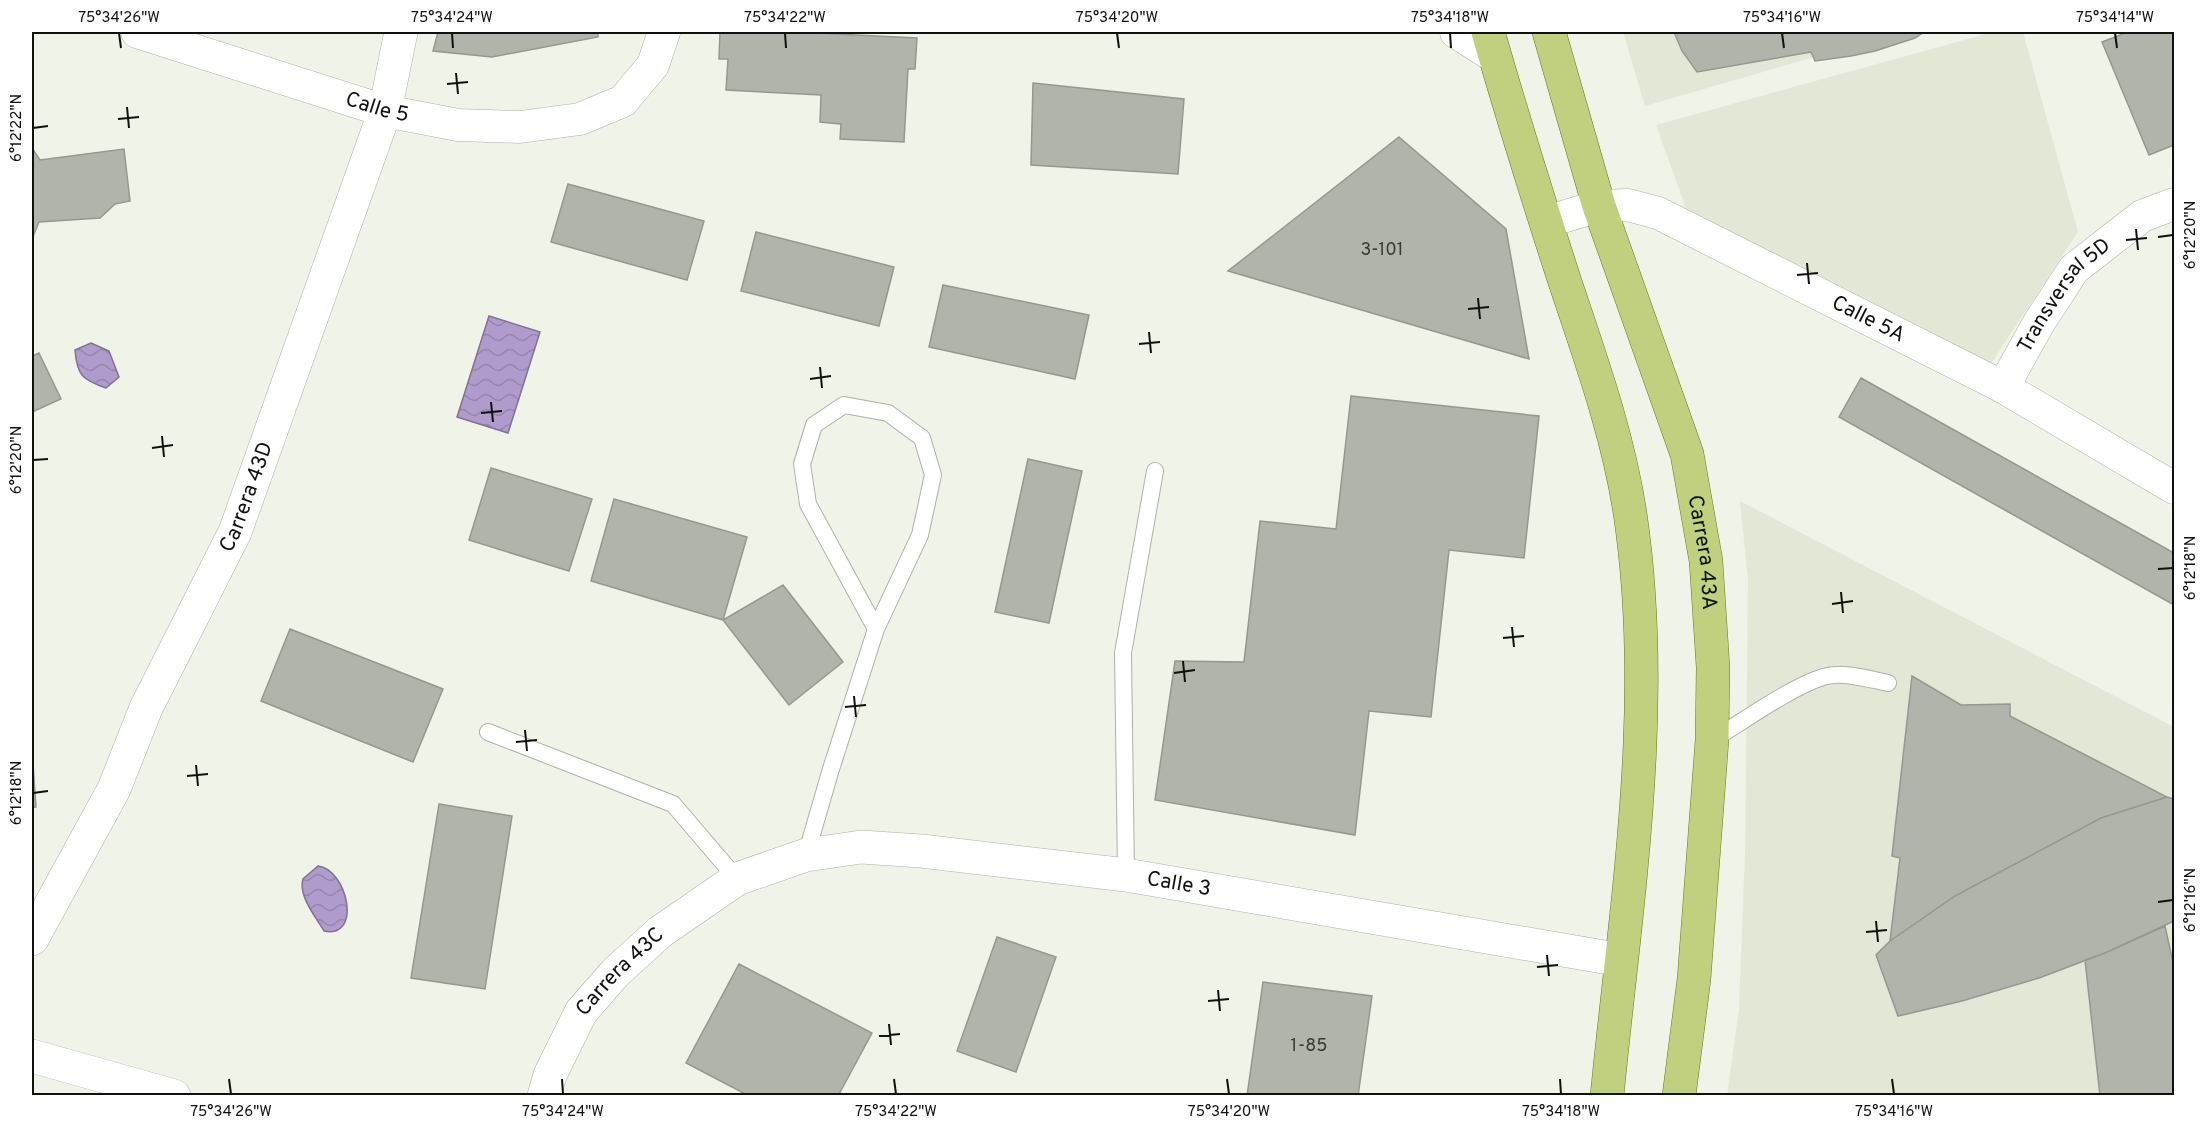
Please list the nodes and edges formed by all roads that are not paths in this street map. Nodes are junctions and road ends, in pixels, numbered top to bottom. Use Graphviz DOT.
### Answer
graph roads {
  1 [pos="137,32"];
  2 [pos="401,32"];
  3 [pos="664,32"];
  4 [pos="1456,32"];
  5 [pos="1549,32"];
  6 [pos="1492,44"];
  7 [pos="386,111"];
  8 [pos="2175,204"];
  9 [pos="1599,206"];
  10 [pos="1546,222"];
  11 [pos="2003,387"];
  12 [pos="1155,471"];
  13 [pos="2175,488"];
  14 [pos="876,628"];
  15 [pos="1888,683"];
  16 [pos="488,732"];
  17 [pos="1712,740"];
  18 [pos="806,855"];
  19 [pos="1126,875"];
  20 [pos="737,879"];
  21 [pos="32,939"];
  22 [pos="1621,960"];
  23 [pos="32,1056"];
  24 [pos="174,1095"];
  25 [pos="544,1095"];
  26 [pos="1607,1095"];
  27 [pos="1679,1095"];
  1 -- 7 [label="street, Calle 5"];
  2 -- 7 [label="street, Carrera 43D"];
  3 -- 7 [label="street, Calle 5"];
  4 -- 6 [label="street"];
  5 -- 9 [label="main road, Carrera 43A"];
  6 -- 10 [label="main road"];
  7 -- 21 [label="street, Carrera 43D"];
  8 -- 11 [label="street, Transversal 5D"];
  9 -- 10 [label="street, Calle 5A"];
  9 -- 11 [label="street, Calle 5A"];
  9 -- 17 [label="main road, Carrera 43A"];
  10 -- 22 [label="main road"];
  11 -- 13 [label="street, Calle 5A"];
  12 -- 19 [label="lane"];
  14 -- 14 [label="lane"];
  14 -- 18 [label="lane"];
  15 -- 17 [label="lane"];
  16 -- 20 [label="lane"];
  17 -- 27 [label="main road, Carrera 43A"];
  18 -- 19 [label="street, Calle 3"];
  18 -- 20 [label="street, Calle 3"];
  19 -- 22 [label="street, Calle 3"];
  20 -- 25 [label="street, Carrera 43C"];
  22 -- 26 [label="main road"];
  23 -- 24 [label="street"];
}
